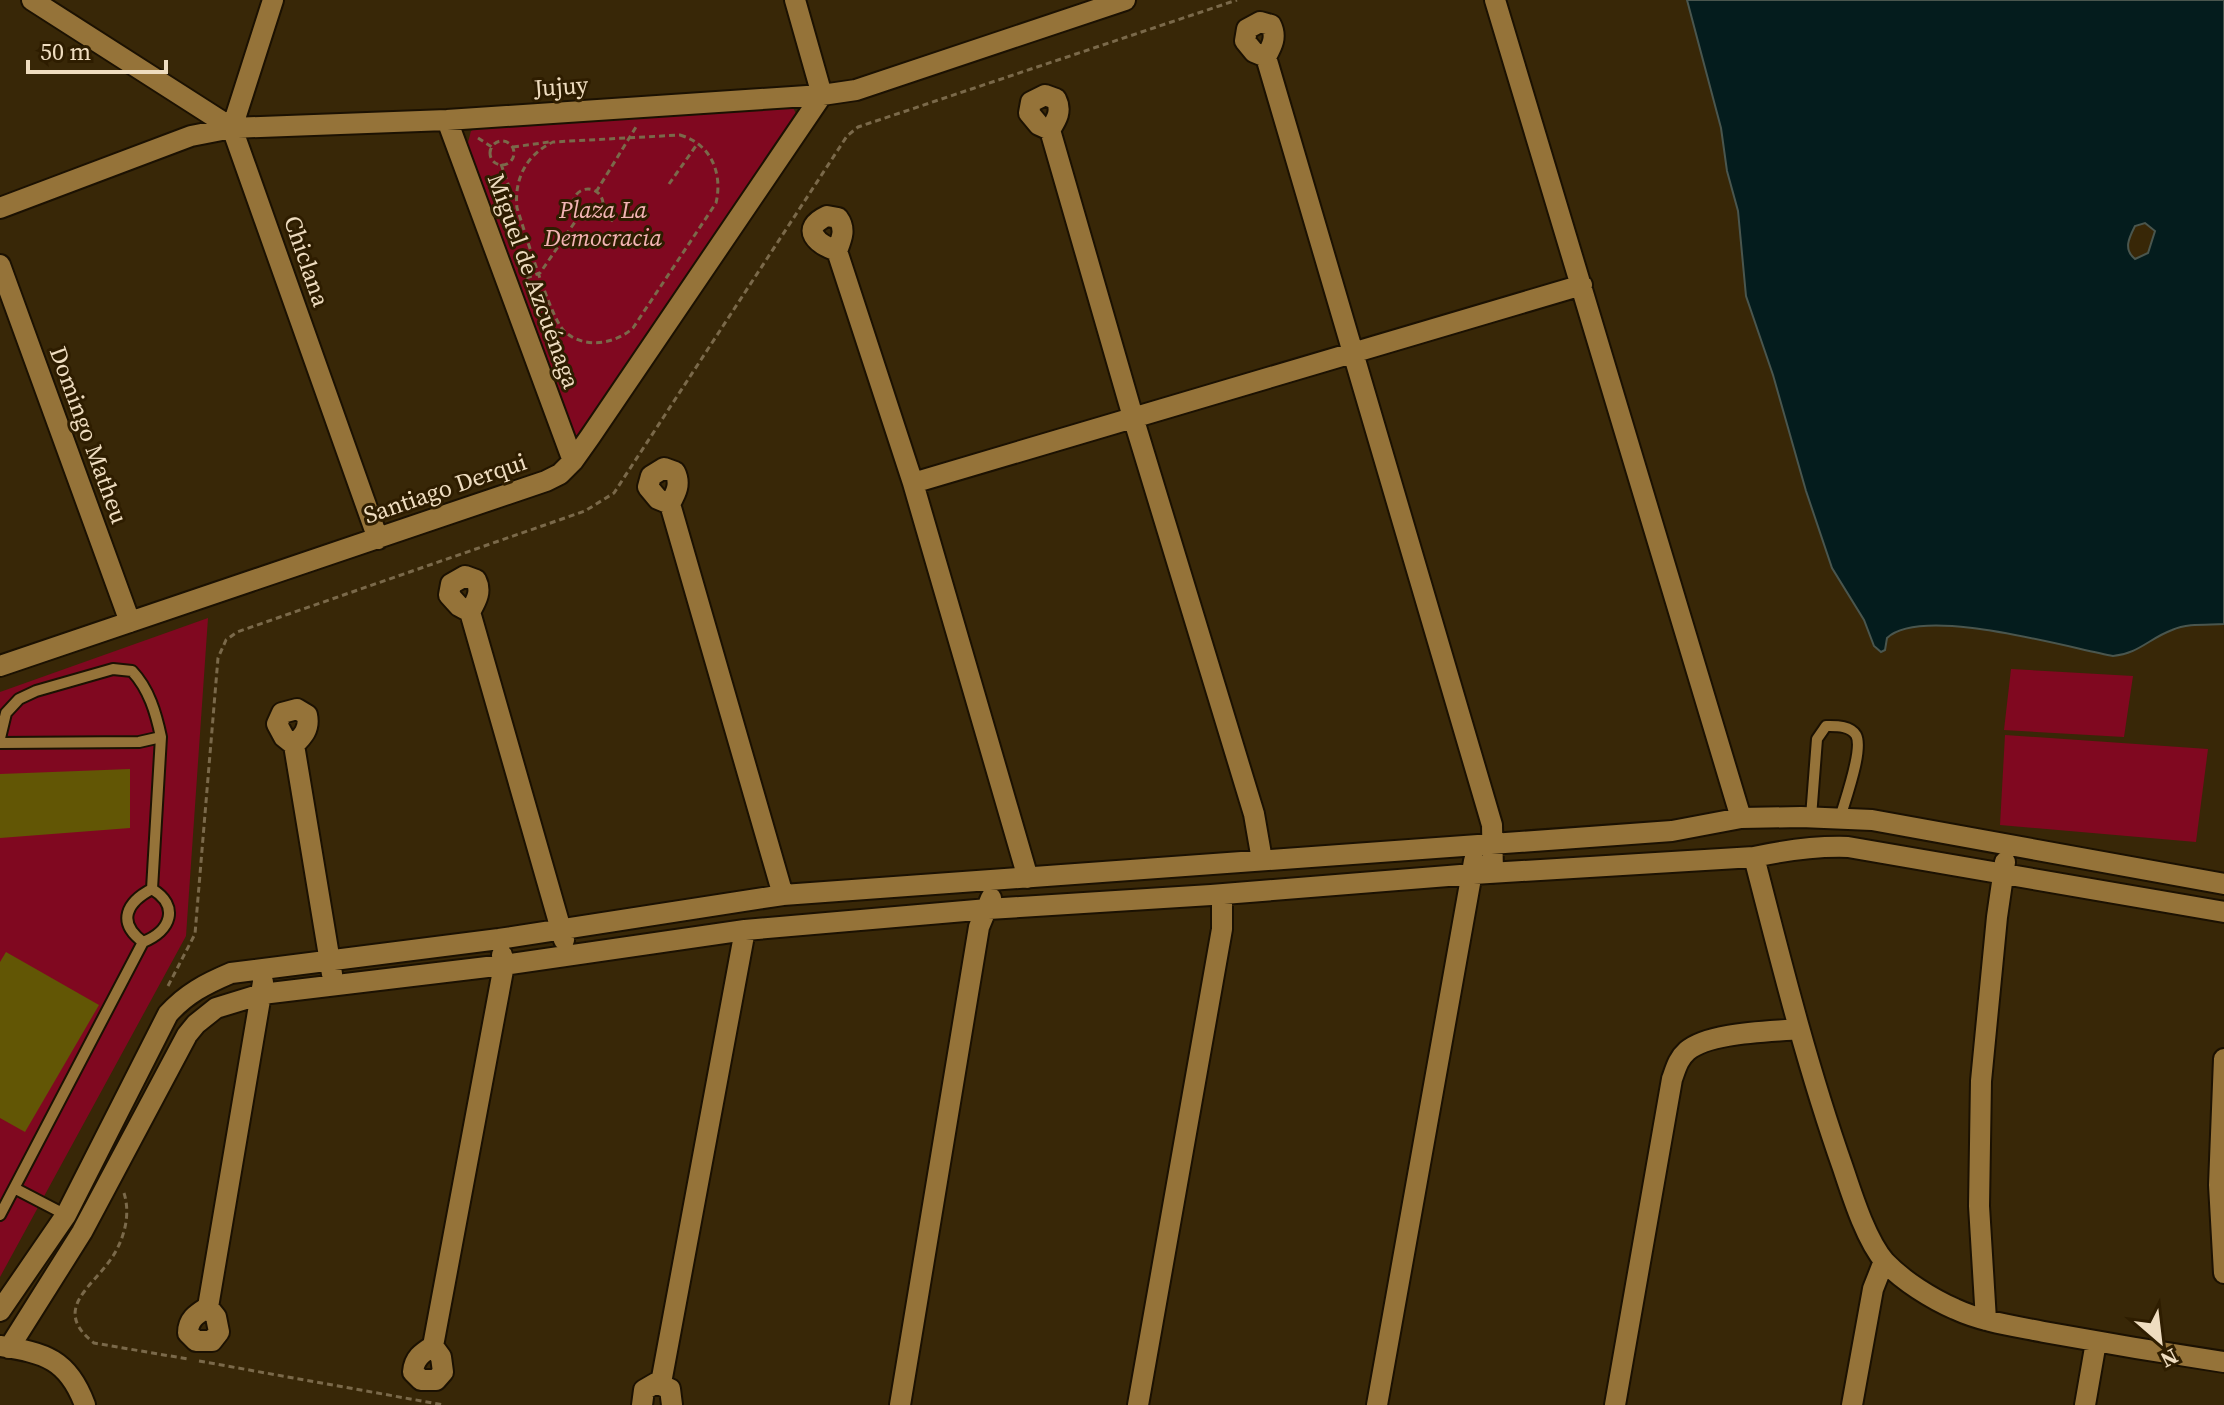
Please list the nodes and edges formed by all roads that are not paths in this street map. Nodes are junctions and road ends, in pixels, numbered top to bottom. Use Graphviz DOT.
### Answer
graph roads {
  1 [pos="32,0"];
  2 [pos="273,0"];
  3 [pos="795,0"];
  4 [pos="1125,0"];
  5 [pos="1495,0"];
  6 [pos="1266,57"];
  7 [pos="822,95"];
  8 [pos="447,120"];
  9 [pos="232,128"];
  10 [pos="1050,130"];
  11 [pos="0,208"];
  12 [pos="837,251"];
  13 [pos="0,265"];
  14 [pos="1582,285"];
  15 [pos="1352,352"];
  16 [pos="1133,417"];
  17 [pos="573,461"];
  18 [pos="913,483"];
  19 [pos="670,504"];
  20 [pos="378,539"];
  21 [pos="470,612"];
  22 [pos="130,622"];
  23 [pos="0,666"];
  24 [pos="161,737"];
  25 [pos="0,740"];
  26 [pos="294,745"];
  27 [pos="1769,817"];
  28 [pos="1811,817"];
  29 [pos="1741,818"];
  30 [pos="1840,818"];
  31 [pos="1709,824"];
  32 [pos="1484,844"];
  33 [pos="2009,845"];
  34 [pos="1763,855"];
  35 [pos="1723,859"];
  36 [pos="1255,861"];
  37 [pos="1208,864"];
  38 [pos="1483,874"];
  39 [pos="2002,874"];
  40 [pos="1028,878"];
  41 [pos="996,880"];
  42 [pos="2224,884"];
  43 [pos="152,889"];
  44 [pos="1250,892"];
  45 [pos="1217,895"];
  46 [pos="774,896"];
  47 [pos="728,903"];
  48 [pos="988,909"];
  49 [pos="2224,912"];
  50 [pos="769,927"];
  51 [pos="562,928"];
  52 [pos="738,931"];
  53 [pos="499,939"];
  54 [pos="143,942"];
  55 [pos="568,955"];
  56 [pos="331,962"];
  57 [pos="504,965"];
  58 [pos="264,969"];
  59 [pos="333,986"];
  60 [pos="262,994"];
  61 [pos="1799,1029"];
  62 [pos="2224,1059"];
  63 [pos="16,1189"];
  64 [pos="0,1215"];
  65 [pos="65,1218"];
  66 [pos="82,1232"];
  67 [pos="1884,1261"];
  68 [pos="2224,1273"];
  69 [pos="208,1307"];
  70 [pos="0,1311"];
  71 [pos="1986,1320"];
  72 [pos="2096,1342"];
  73 [pos="433,1346"];
  74 [pos="13,1348"];
  75 [pos="2224,1362"];
  76 [pos="661,1383"];
  77 [pos="74,1405"];
  78 [pos="85,1405"];
  79 [pos="642,1405"];
  80 [pos="672,1405"];
  81 [pos="900,1405"];
  82 [pos="1138,1405"];
  83 [pos="1377,1405"];
  84 [pos="1615,1405"];
  85 [pos="1852,1405"];
  86 [pos="2085,1405"];
  1 -- 9 [label="street"];
  2 -- 9 [label="street"];
  3 -- 7 [label="street"];
  4 -- 7 [label="street, Jujuy"];
  5 -- 14 [label="street"];
  6 -- 15 [label="street"];
  7 -- 8 [label="street, Jujuy"];
  7 -- 17 [label="street, Santiago Derqui"];
  8 -- 9 [label="street, Jujuy"];
  8 -- 17 [label="street, Miguel de Azcuénaga"];
  9 -- 11 [label="street, Jujuy"];
  9 -- 20 [label="street, Chiclana"];
  10 -- 16 [label="street"];
  12 -- 18 [label="street"];
  13 -- 22 [label="street, Domingo Matheu"];
  14 -- 15 [label="street"];
  14 -- 29 [label="street"];
  15 -- 16 [label="street"];
  15 -- 32 [label="street"];
  16 -- 18 [label="street"];
  16 -- 36 [label="street"];
  17 -- 20 [label="street, Santiago Derqui"];
  18 -- 40 [label="street"];
  19 -- 46 [label="street"];
  20 -- 22 [label="street, Santiago Derqui"];
  21 -- 51 [label="street"];
  22 -- 23 [label="street, Santiago Derqui"];
  24 -- 25 [label="lane"];
  24 -- 25 [label="lane"];
  24 -- 43 [label="lane"];
  26 -- 56 [label="street"];
  27 -- 28 [label="street"];
  27 -- 29 [label="street"];
  27 -- 34 [label="street"];
  28 -- 30 [label="street"];
  28 -- 30 [label="lane"];
  29 -- 31 [label="street"];
  30 -- 33 [label="street"];
  31 -- 32 [label="street"];
  31 -- 35 [label="street"];
  32 -- 36 [label="street"];
  32 -- 38 [label="street"];
  33 -- 39 [label="street"];
  33 -- 42 [label="street"];
  34 -- 35 [label="street"];
  34 -- 39 [label="street"];
  34 -- 61 [label="street"];
  35 -- 38 [label="street"];
  36 -- 37 [label="street"];
  36 -- 44 [label="street"];
  37 -- 40 [label="street"];
  37 -- 45 [label="street"];
  38 -- 44 [label="street"];
  38 -- 83 [label="street"];
  39 -- 49 [label="street"];
  39 -- 71 [label="street"];
  40 -- 41 [label="street"];
  41 -- 46 [label="street"];
  41 -- 48 [label="street"];
  43 -- 54 [label="lane"];
  43 -- 54 [label="lane"];
  44 -- 45 [label="street"];
  45 -- 48 [label="street"];
  45 -- 82 [label="street"];
  46 -- 47 [label="street"];
  46 -- 50 [label="street"];
  47 -- 51 [label="street"];
  47 -- 52 [label="street"];
  48 -- 50 [label="street"];
  48 -- 81 [label="street"];
  50 -- 52 [label="street"];
  51 -- 53 [label="street"];
  51 -- 55 [label="street"];
  52 -- 55 [label="street"];
  52 -- 76 [label="street"];
  53 -- 56 [label="street"];
  53 -- 57 [label="street"];
  54 -- 63 [label="lane"];
  55 -- 57 [label="street"];
  56 -- 58 [label="street"];
  56 -- 59 [label="street"];
  57 -- 59 [label="street"];
  57 -- 73 [label="street"];
  58 -- 60 [label="street"];
  58 -- 65 [label="street"];
  59 -- 60 [label="street"];
  60 -- 66 [label="street"];
  60 -- 69 [label="street"];
  61 -- 67 [label="street"];
  61 -- 84 [label="street"];
  62 -- 68 [label="street"];
  63 -- 64 [label="lane"];
  63 -- 65 [label="lane"];
  65 -- 66 [label="street"];
  65 -- 70 [label="street"];
  66 -- 74 [label="street"];
  67 -- 71 [label="street"];
  67 -- 85 [label="street"];
  71 -- 72 [label="street"];
  72 -- 75 [label="street"];
  72 -- 86 [label="street"];
  74 -- 77 [label="street"];
  74 -- 78 [label="street"];
  76 -- 79 [label="street"];
  76 -- 80 [label="street"];
}
